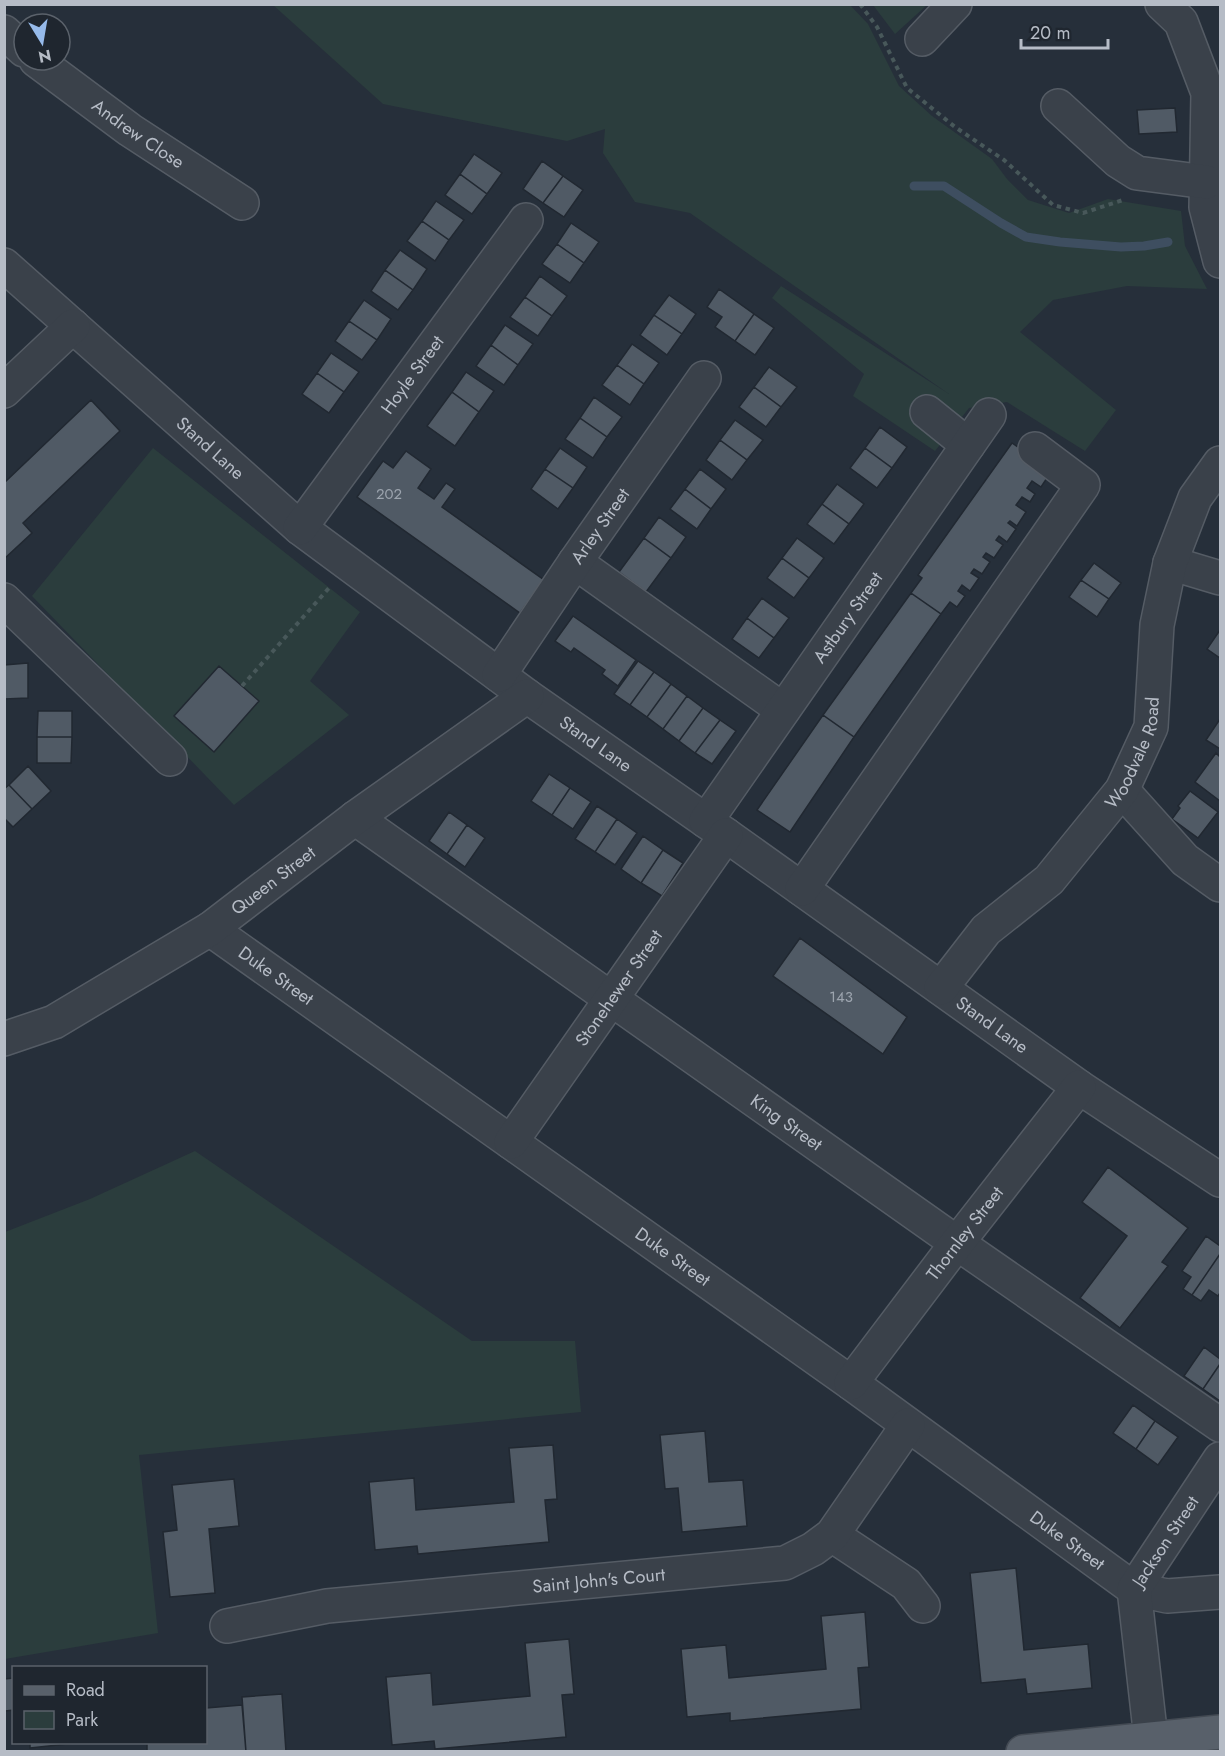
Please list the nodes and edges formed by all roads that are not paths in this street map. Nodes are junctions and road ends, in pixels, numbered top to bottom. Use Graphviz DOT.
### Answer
graph roads {
  1 [pos="955,4"];
  2 [pos="1162,4"];
  3 [pos="922,39"];
  4 [pos="52,72"];
  5 [pos="1058,106"];
  6 [pos="1211,163"];
  7 [pos="242,203"];
  8 [pos="526,220"];
  9 [pos="1221,261"];
  10 [pos="4,265"];
  11 [pos="73,326"];
  12 [pos="704,378"];
  13 [pos="4,391"];
  14 [pos="927,412"];
  15 [pos="988,415"];
  16 [pos="968,445"];
  17 [pos="1035,449"];
  18 [pos="1221,464"];
  19 [pos="300,528"];
  20 [pos="575,562"];
  21 [pos="1170,563"];
  22 [pos="1221,578"];
  23 [pos="4,600"];
  24 [pos="499,675"];
  25 [pos="526,696"];
  26 [pos="783,710"];
  27 [pos="170,759"];
  28 [pos="1122,790"];
  29 [pos="355,818"];
  30 [pos="716,828"];
  31 [pos="1221,885"];
  32 [pos="802,889"];
  33 [pos="210,929"];
  34 [pos="941,988"];
  35 [pos="613,1000"];
  36 [pos="6,1037"];
  37 [pos="1079,1087"];
  38 [pos="511,1142"];
  39 [pos="1221,1180"];
  40 [pos="957,1243"];
  41 [pos="851,1383"];
  42 [pos="908,1425"];
  43 [pos="1221,1425"];
  44 [pos="1221,1459"];
  45 [pos="832,1535"];
  46 [pos="1134,1589"];
  47 [pos="1221,1592"];
  48 [pos="922,1606"];
  49 [pos="227,1626"];
  50 [pos="1221,1732"];
  51 [pos="1151,1739"];
  52 [pos="1023,1752"];
  1 -- 3 [label="street"];
  2 -- 6 [label="street"];
  4 -- 7 [label="street, Andrew Close"];
  5 -- 6 [label="street"];
  6 -- 9 [label="street"];
  8 -- 19 [label="street, Hoyle Street"];
  10 -- 11 [label="street, Stand Lane"];
  11 -- 13 [label="street"];
  11 -- 19 [label="street, Stand Lane"];
  12 -- 20 [label="street, Arley Street"];
  14 -- 16 [label="street"];
  15 -- 16 [label="street, Astbury Street"];
  16 -- 26 [label="street, Astbury Street"];
  17 -- 32 [label="street"];
  18 -- 21 [label="street, Woodvale Road"];
  19 -- 24 [label="street, Stand Lane"];
  20 -- 24 [label="street, Arley Street"];
  20 -- 26 [label="street"];
  21 -- 22 [label="street"];
  21 -- 28 [label="street, Woodvale Road"];
  23 -- 27 [label="street"];
  24 -- 25 [label="street, Stand Lane"];
  25 -- 29 [label="street, Queen Street"];
  25 -- 30 [label="street, Stand Lane"];
  26 -- 30 [label="street, Astbury Street"];
  28 -- 31 [label="street"];
  28 -- 34 [label="street, Woodvale Road"];
  29 -- 33 [label="street, Queen Street"];
  29 -- 35 [label="street, King Street"];
  30 -- 32 [label="street, Stand Lane"];
  30 -- 35 [label="street, Stonehewer Street"];
  32 -- 34 [label="street, Stand Lane"];
  33 -- 36 [label="street, Queen Street"];
  33 -- 38 [label="street, Duke Street"];
  34 -- 37 [label="street, Stand Lane"];
  35 -- 38 [label="street, Stonehewer Street"];
  35 -- 40 [label="street, King Street"];
  37 -- 39 [label="street, Stand Lane"];
  37 -- 40 [label="street, Thornley Street"];
  38 -- 41 [label="street, Duke Street"];
  40 -- 41 [label="street, Thornley Street"];
  40 -- 43 [label="street, King Street"];
  41 -- 42 [label="street, Duke Street"];
  42 -- 45 [label="street, Saint John's Court"];
  42 -- 46 [label="street, Duke Street"];
  44 -- 46 [label="street, Jackson Street"];
  45 -- 48 [label="street"];
  45 -- 49 [label="street, Saint John's Court"];
  46 -- 47 [label="street"];
  46 -- 51 [label="street, Jackson Street"];
  50 -- 51 [label="main road"];
  51 -- 52 [label="main road"];
}
